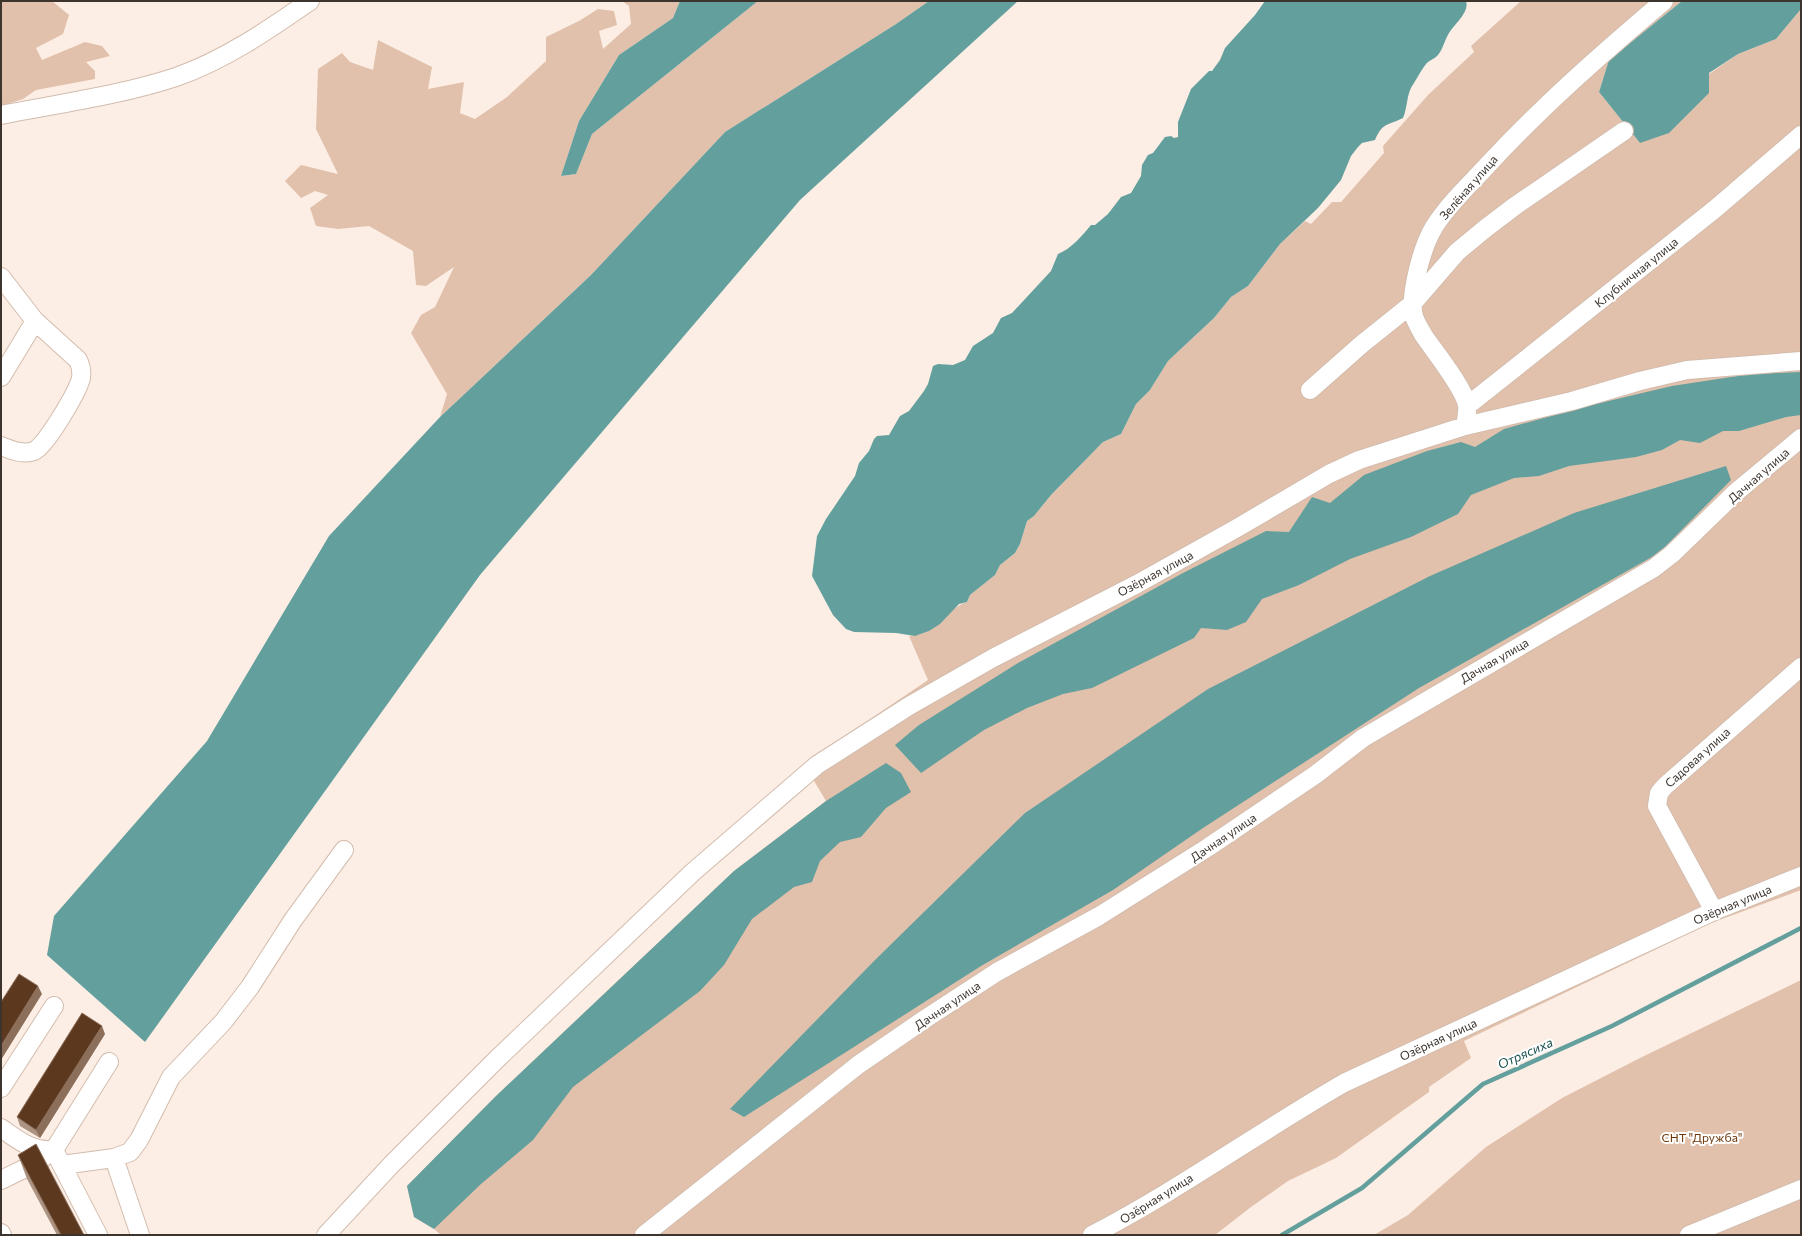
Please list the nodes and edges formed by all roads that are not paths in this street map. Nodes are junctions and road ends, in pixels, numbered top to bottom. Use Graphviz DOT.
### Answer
graph roads {
  1 [pos="310,1"];
  2 [pos="1664,1"];
  3 [pos="1,115"];
  4 [pos="1624,131"];
  5 [pos="1801,135"];
  6 [pos="1,277"];
  7 [pos="1412,304"];
  8 [pos="35,321"];
  9 [pos="1801,361"];
  10 [pos="1,376"];
  11 [pos="1310,390"];
  12 [pos="1467,406"];
  13 [pos="1465,426"];
  14 [pos="1801,438"];
  15 [pos="1,446"];
  16 [pos="1801,668"];
  17 [pos="344,850"];
  18 [pos="1801,876"];
  19 [pos="1714,911"];
  20 [pos="54,1006"];
  21 [pos="110,1062"];
  22 [pos="1,1088"];
  23 [pos="1,1128"];
  24 [pos="58,1158"];
  25 [pos="114,1158"];
  26 [pos="1,1180"];
  27 [pos="1801,1189"];
  28 [pos="98,1235"];
  29 [pos="140,1235"];
  30 [pos="326,1235"];
  31 [pos="644,1235"];
  32 [pos="1092,1235"];
  33 [pos="1689,1235"];
  1 -- 3 [label="street"];
  2 -- 7 [label="street, Зелёная улица"];
  4 -- 7 [label="street"];
  5 -- 12 [label="street, Клубничная улица"];
  6 -- 8 [label="street"];
  7 -- 11 [label="street"];
  7 -- 12 [label="street, Зелёная улица"];
  8 -- 10 [label="street"];
  8 -- 15 [label="street"];
  9 -- 13 [label="street"];
  12 -- 13 [label="street, Зелёная улица"];
  13 -- 30 [label="street, Озёрная улица"];
  14 -- 31 [label="street, Дачная улица"];
  16 -- 19 [label="street, Садовая улица"];
  17 -- 25 [label="street"];
  18 -- 19 [label="street, Озёрная улица"];
  19 -- 32 [label="street, Озёрная улица"];
  20 -- 22 [label="street"];
  21 -- 24 [label="street"];
  23 -- 24 [label="street"];
  24 -- 25 [label="street"];
  24 -- 26 [label="street"];
  24 -- 28 [label="street"];
  25 -- 29 [label="street"];
  27 -- 33 [label="street"];
}
